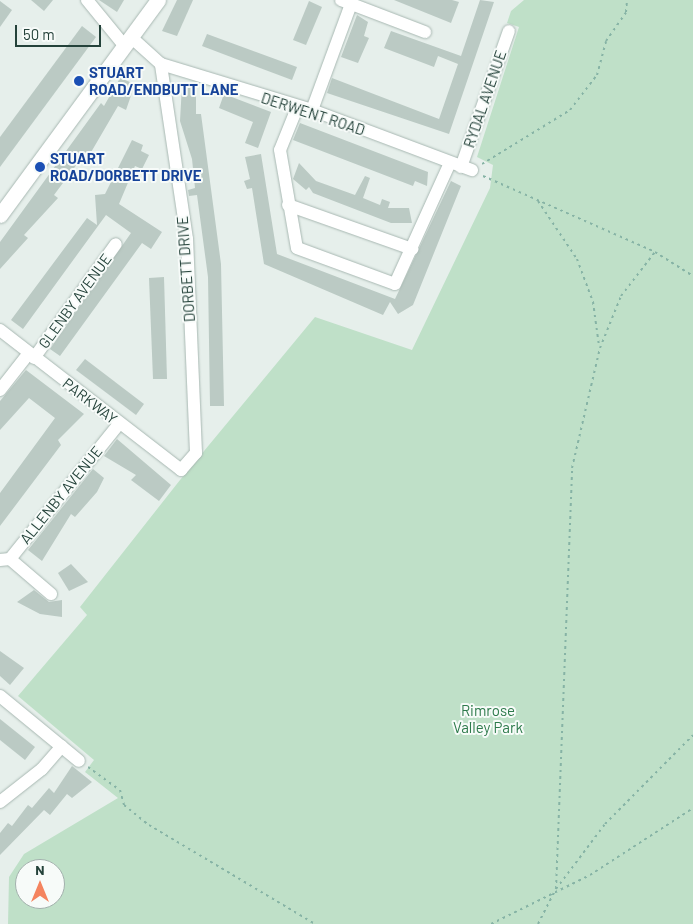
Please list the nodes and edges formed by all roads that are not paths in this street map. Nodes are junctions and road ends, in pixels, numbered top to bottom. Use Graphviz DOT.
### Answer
graph roads {
  1 [pos="87,0"];
  2 [pos="158,0"];
  3 [pos="346,2"];
  4 [pos="509,31"];
  5 [pos="425,32"];
  6 [pos="127,41"];
  7 [pos="161,64"];
  8 [pos="297,108"];
  9 [pos="312,110"];
  10 [pos="461,167"];
  11 [pos="288,205"];
  12 [pos="0,216"];
  13 [pos="116,244"];
  14 [pos="412,249"];
  15 [pos="0,330"];
  16 [pos="31,356"];
  17 [pos="0,390"];
  18 [pos="118,424"];
  19 [pos="181,470"];
  20 [pos="5,559"];
  21 [pos="51,594"];
  22 [pos="0,696"];
  23 [pos="62,746"];
  24 [pos="79,761"];
  25 [pos="0,802"];
  1 -- 6 [label="street, DERWENT ROAD"];
  2 -- 6 [label="street"];
  3 -- 5 [label="street"];
  3 -- 9 [label="street"];
  4 -- 10 [label="street, RYDAL AVENUE"];
  6 -- 7 [label="street, DERWENT ROAD"];
  6 -- 12 [label="street"];
  7 -- 8 [label="street, DERWENT ROAD"];
  7 -- 19 [label="street, DORBETT DRIVE"];
  8 -- 9 [label="street, DERWENT ROAD"];
  8 -- 11 [label="street"];
  9 -- 10 [label="street, DERWENT ROAD"];
  10 -- 14 [label="street, RYDAL AVENUE"];
  11 -- 14 [label="street"];
  11 -- 14 [label="street, RYDAL AVENUE"];
  13 -- 16 [label="street, GLENBY AVENUE"];
  15 -- 16 [label="street, PARKWAY"];
  16 -- 17 [label="street, GLENBY AVENUE"];
  16 -- 18 [label="street, PARKWAY"];
  18 -- 19 [label="street, PARKWAY"];
  18 -- 20 [label="street, ALLENBY AVENUE"];
  20 -- 21 [label="street"];
  22 -- 23 [label="street"];
  23 -- 24 [label="street"];
  23 -- 25 [label="street"];
}
